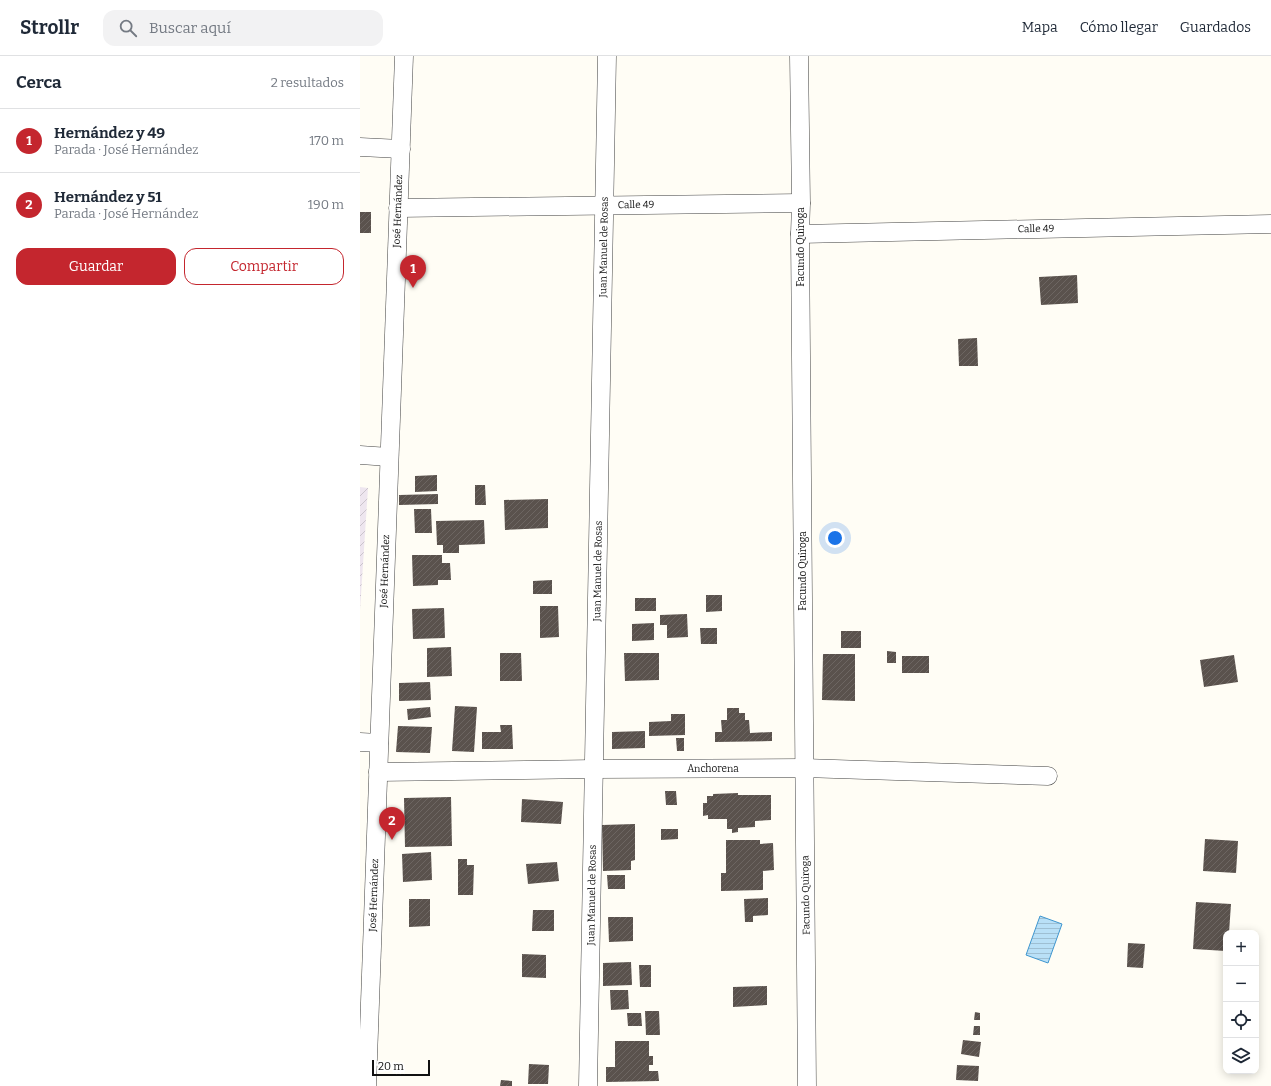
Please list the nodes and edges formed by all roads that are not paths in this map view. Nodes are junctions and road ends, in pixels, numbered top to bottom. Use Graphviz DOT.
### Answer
graph roads {
  1 [pos="404,56"];
  2 [pos="607,56"];
  3 [pos="799,56"];
  4 [pos="360,147"];
  5 [pos="400,150"];
  6 [pos="801,204"];
  7 [pos="605,205"];
  8 [pos="398,208"];
  9 [pos="1271,224"];
  10 [pos="800,234"];
  11 [pos="360,455"];
  12 [pos="390,457"];
  13 [pos="360,742"];
  14 [pos="379,743"];
  15 [pos="804,768"];
  16 [pos="594,769"];
  17 [pos="378,772"];
  18 [pos="1048,776"];
  19 [pos="364,1051"];
  20 [pos="367,1086"];
  21 [pos="588,1086"];
  22 [pos="807,1086"];
  1 -- 5 [label="street, José Hernández"];
  2 -- 7 [label="street, Juan Manuel de Rosas"];
  3 -- 6 [label="street, Facundo Quiroga"];
  4 -- 5 [label="street"];
  5 -- 8 [label="street, José Hernández"];
  6 -- 7 [label="street, Calle 49"];
  6 -- 10 [label="street, Facundo Quiroga"];
  7 -- 8 [label="street, Calle 49"];
  7 -- 16 [label="street, Juan Manuel de Rosas"];
  8 -- 12 [label="street, José Hernández"];
  9 -- 10 [label="street, Calle 49"];
  10 -- 15 [label="street, Facundo Quiroga"];
  11 -- 12 [label="street"];
  12 -- 14 [label="street, José Hernández"];
  13 -- 14 [label="street"];
  14 -- 17 [label="street, José Hernández"];
  15 -- 16 [label="street, Anchorena"];
  15 -- 18 [label="street, Anchorena"];
  15 -- 22 [label="street, Facundo Quiroga"];
  16 -- 17 [label="street, Anchorena"];
  16 -- 21 [label="street, Juan Manuel de Rosas"];
  17 -- 19 [label="street, José Hernández"];
  19 -- 20 [label="street, José Hernández"];
}
